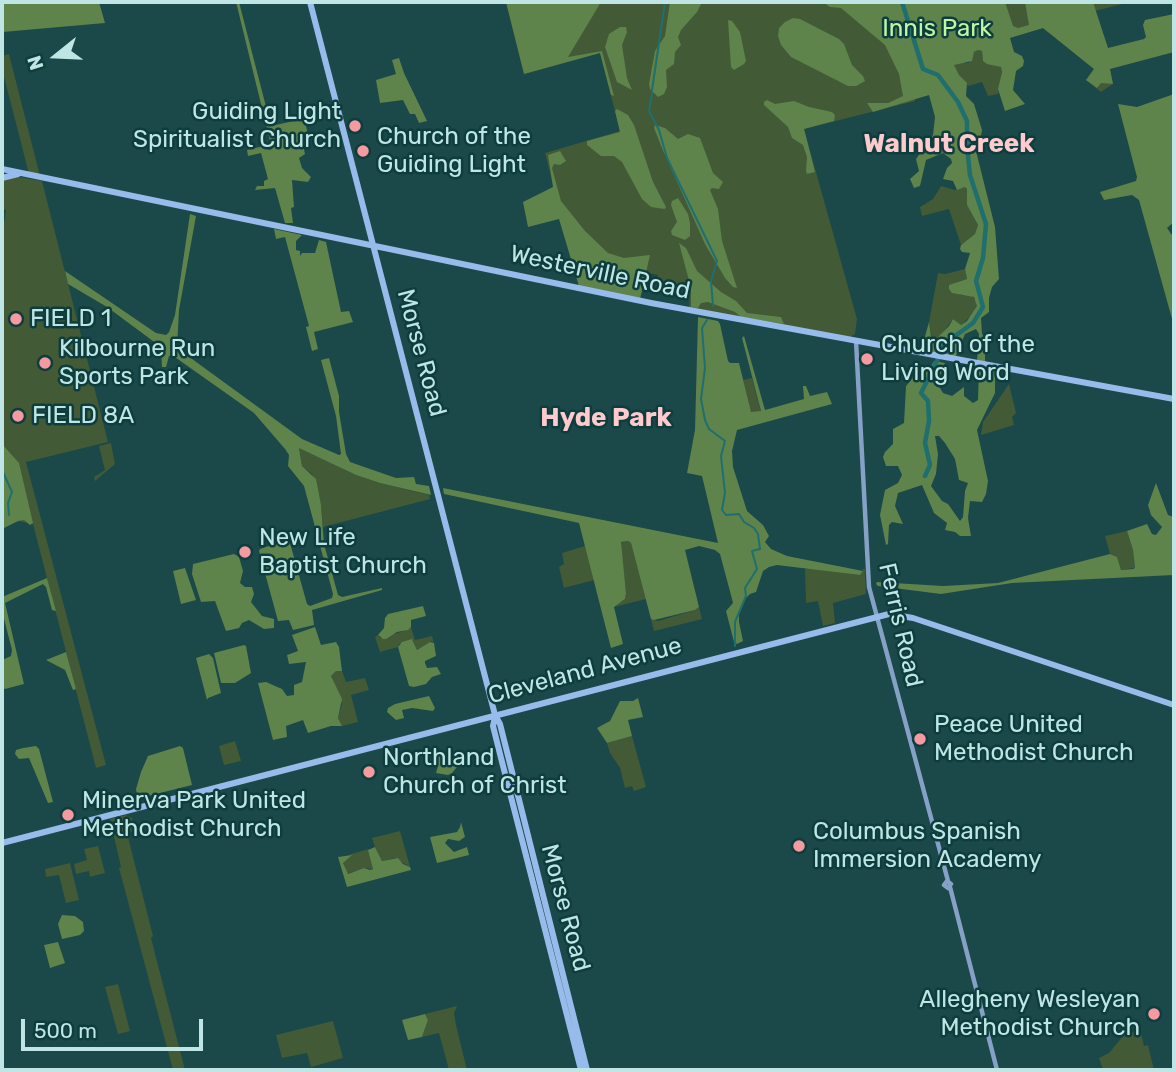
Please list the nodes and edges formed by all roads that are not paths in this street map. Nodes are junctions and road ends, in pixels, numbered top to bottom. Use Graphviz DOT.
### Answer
graph roads {
  1 [pos="310,2"];
  2 [pos="5,174"];
  3 [pos="372,245"];
  4 [pos="856,341"];
  5 [pos="1174,399"];
  6 [pos="876,616"];
  7 [pos="1174,705"];
  8 [pos="495,715"];
  9 [pos="518,812"];
  10 [pos="2,843"];
  11 [pos="584,1070"];
  12 [pos="997,1070"];
  1 -- 3 [label="main road, Morse Road"];
  2 -- 3 [label="main road, Westerville Road"];
  3 -- 4 [label="main road, Westerville Road"];
  3 -- 8 [label="main road, Morse Road"];
  4 -- 5 [label="main road, Westerville Road"];
  4 -- 6 [label="main road, Ferris Road"];
  6 -- 7 [label="main road, Cleveland Avenue"];
  6 -- 8 [label="main road, Cleveland Avenue"];
  6 -- 12 [label="main road, Ferris Road"];
  8 -- 9 [label="main road, Morse Road"];
  8 -- 9 [label="main road, Morse Road"];
  8 -- 10 [label="main road, Cleveland Avenue"];
  9 -- 11 [label="main road, Morse Road"];
  9 -- 11 [label="main road, Morse Road"];
}
